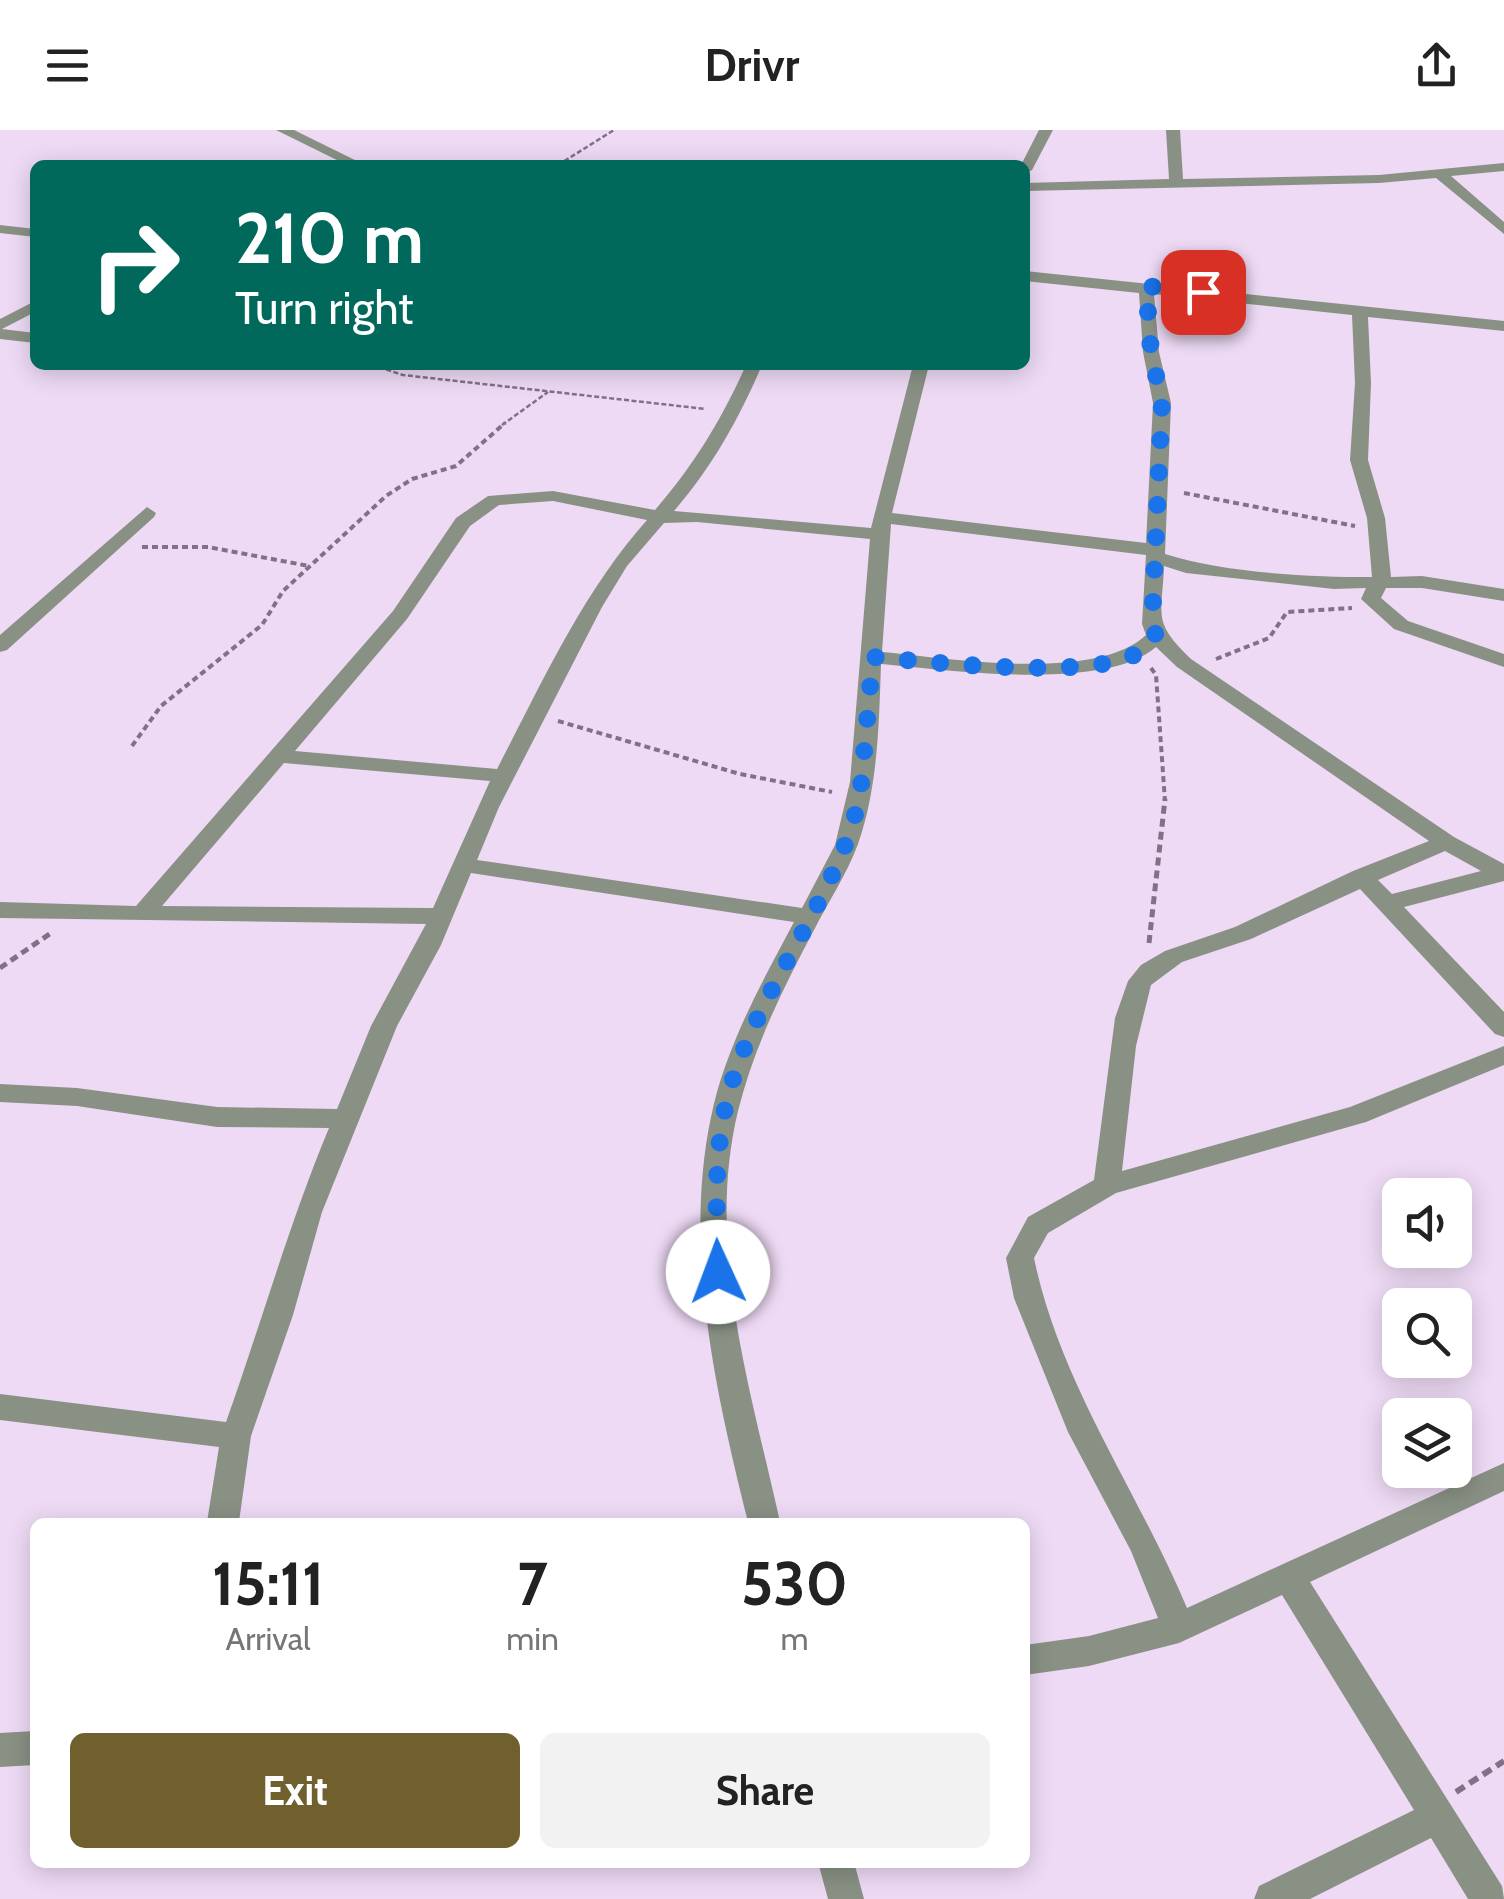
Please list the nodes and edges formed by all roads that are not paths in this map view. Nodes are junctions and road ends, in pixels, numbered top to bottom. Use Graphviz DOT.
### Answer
graph roads {
  1 [pos="283,130"];
  2 [pos="1046,130"];
  3 [pos="1174,130"];
  4 [pos="347,160"];
  5 [pos="1030,160"];
  6 [pos="1504,166"];
  7 [pos="1438,172"];
  8 [pos="1176,184"];
  9 [pos="1030,187"];
  10 [pos="0,229"];
  11 [pos="1504,230"];
  12 [pos="30,232"];
  13 [pos="1030,276"];
  14 [pos="1146,286"];
  15 [pos="30,309"];
  16 [pos="1360,311"];
  17 [pos="0,325"];
  18 [pos="1504,326"];
  19 [pos="0,334"];
  20 [pos="30,337"];
  21 [pos="752,370"];
  22 [pos="919,370"];
  23 [pos="147,513"];
  24 [pos="662,517"];
  25 [pos="882,526"];
  26 [pos="1155,554"];
  27 [pos="1374,592"];
  28 [pos="1504,595"];
  29 [pos="1156,636"];
  30 [pos="0,646"];
  31 [pos="873,657"];
  32 [pos="1504,661"];
  33 [pos="281,756"];
  34 [pos="504,776"];
  35 [pos="1446,842"];
  36 [pos="464,865"];
  37 [pos="1503,874"];
  38 [pos="1361,876"];
  39 [pos="1385,904"];
  40 [pos="0,910"];
  41 [pos="142,914"];
  42 [pos="442,916"];
  43 [pos="811,916"];
  44 [pos="1504,1028"];
  45 [pos="1504,1055"];
  46 [pos="0,1093"];
  47 [pos="343,1119"];
  48 [pos="1107,1185"];
  49 [pos="0,1407"];
  50 [pos="236,1436"];
  51 [pos="1504,1476"];
  52 [pos="223,1518"];
  53 [pos="763,1518"];
  54 [pos="1289,1577"];
  55 [pos="1180,1628"];
  56 [pos="1030,1659"];
  57 [pos="30,1748"];
  58 [pos="0,1750"];
  59 [pos="1436,1811"];
  60 [pos="838,1868"];
  61 [pos="846,1899"];
  62 [pos="1272,1899"];
  63 [pos="1490,1899"];
  1 -- 4 [label="street"];
  2 -- 5 [label="street"];
  3 -- 8 [label="street"];
  6 -- 7 [label="street"];
  7 -- 8 [label="street"];
  7 -- 11 [label="street"];
  8 -- 9 [label="street"];
  10 -- 12 [label="street"];
  13 -- 14 [label="street"];
  14 -- 16 [label="street"];
  14 -- 26 [label="street"];
  15 -- 17 [label="street"];
  16 -- 18 [label="street"];
  16 -- 27 [label="street"];
  19 -- 20 [label="street"];
  21 -- 24 [label="street"];
  22 -- 25 [label="street"];
  23 -- 30 [label="street"];
  24 -- 25 [label="street"];
  24 -- 33 [label="street"];
  24 -- 34 [label="street"];
  25 -- 26 [label="street"];
  25 -- 31 [label="street"];
  26 -- 27 [label="street"];
  26 -- 29 [label="street"];
  27 -- 28 [label="street"];
  27 -- 32 [label="street"];
  29 -- 31 [label="street"];
  29 -- 35 [label="street"];
  31 -- 43 [label="street"];
  33 -- 34 [label="street"];
  33 -- 41 [label="street"];
  34 -- 36 [label="street"];
  35 -- 37 [label="street"];
  35 -- 38 [label="street"];
  36 -- 42 [label="street"];
  36 -- 43 [label="street"];
  37 -- 39 [label="street"];
  38 -- 39 [label="street"];
  38 -- 48 [label="street"];
  39 -- 44 [label="street"];
  40 -- 41 [label="street"];
  41 -- 42 [label="street"];
  42 -- 47 [label="street"];
  43 -- 53 [label="street"];
  45 -- 48 [label="street"];
  46 -- 47 [label="street"];
  47 -- 50 [label="street"];
  48 -- 55 [label="street"];
  49 -- 50 [label="street"];
  50 -- 52 [label="street"];
  51 -- 54 [label="street"];
  54 -- 55 [label="street"];
  54 -- 59 [label="street"];
  55 -- 56 [label="street"];
  57 -- 58 [label="street"];
  59 -- 62 [label="street"];
  59 -- 63 [label="street"];
  60 -- 61 [label="street"];
}
